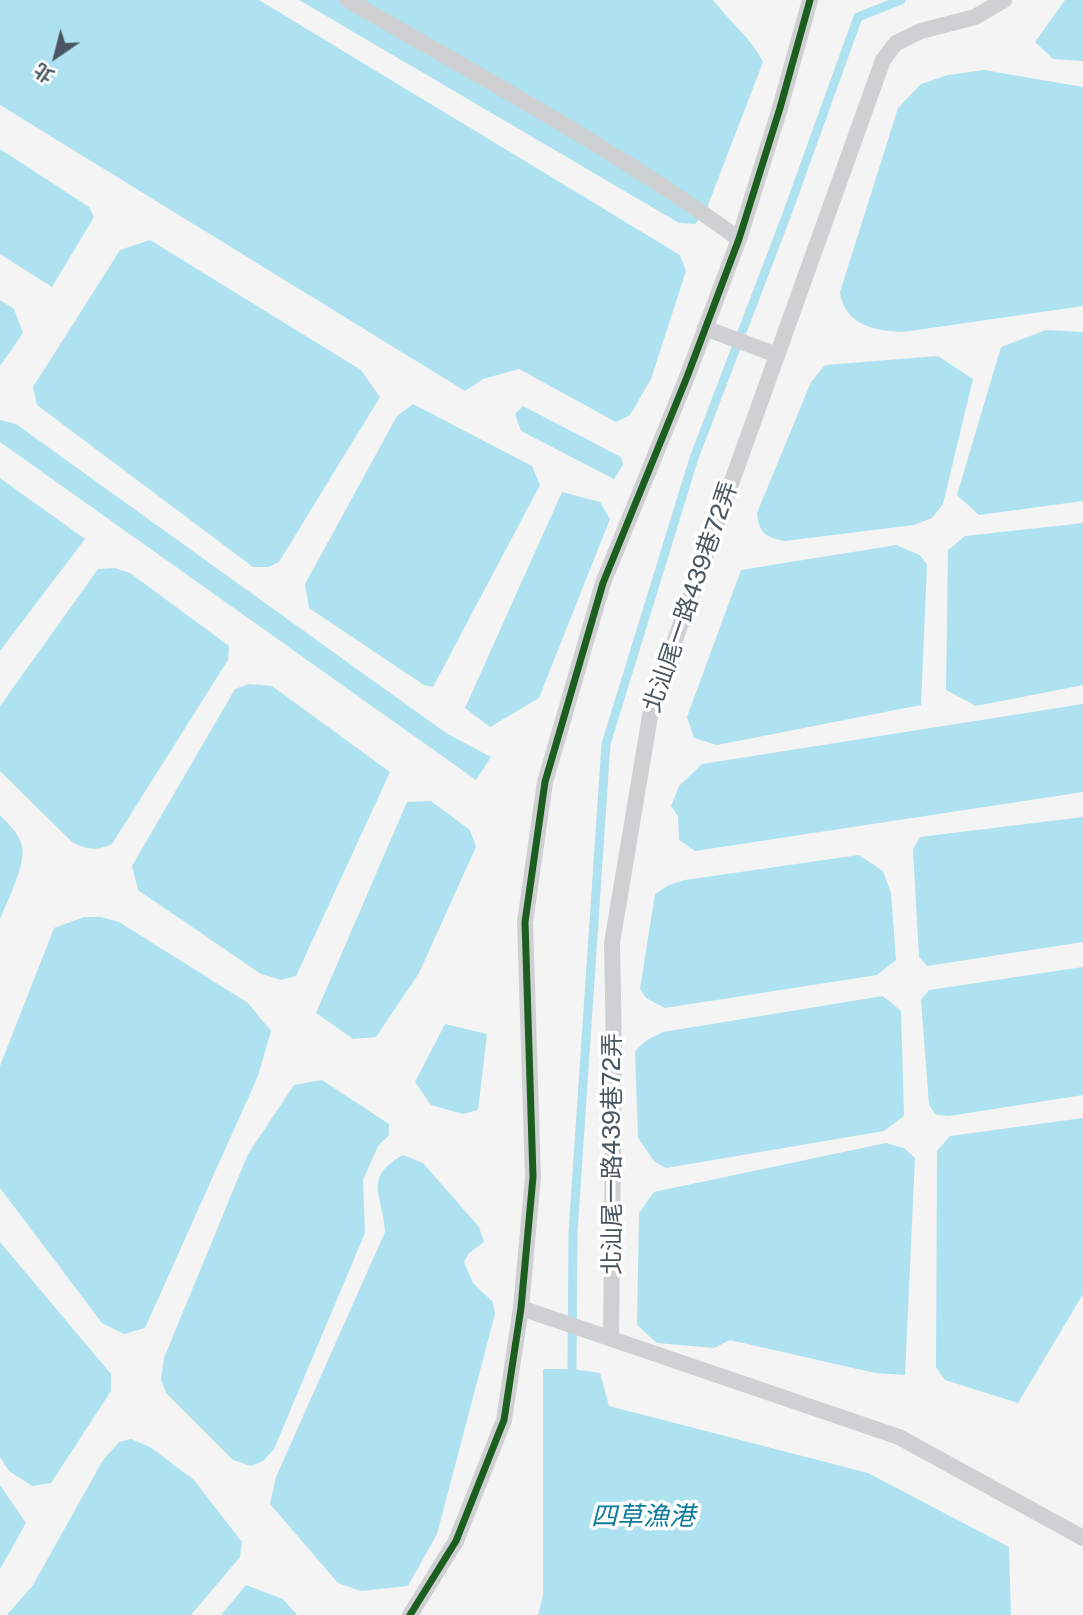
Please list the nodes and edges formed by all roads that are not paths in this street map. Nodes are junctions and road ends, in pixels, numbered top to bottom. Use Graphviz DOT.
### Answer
graph roads {
  1 [pos="348,0"];
  2 [pos="810,0"];
  3 [pos="1004,0"];
  4 [pos="739,239"];
  5 [pos="705,328"];
  6 [pos="776,355"];
  7 [pos="521,1308"];
  8 [pos="611,1339"];
  9 [pos="1083,1538"];
  10 [pos="410,1615"];
  1 -- 4 [label="lane"];
  2 -- 4 [label="lane"];
  3 -- 6 [label="lane, 北汕尾一路439巷72弄"];
  4 -- 5 [label="lane"];
  5 -- 6 [label="lane"];
  5 -- 7 [label="lane"];
  6 -- 8 [label="lane, 北汕尾一路439巷72弄"];
  7 -- 8 [label="lane"];
  7 -- 10 [label="lane"];
  8 -- 9 [label="lane"];
}
